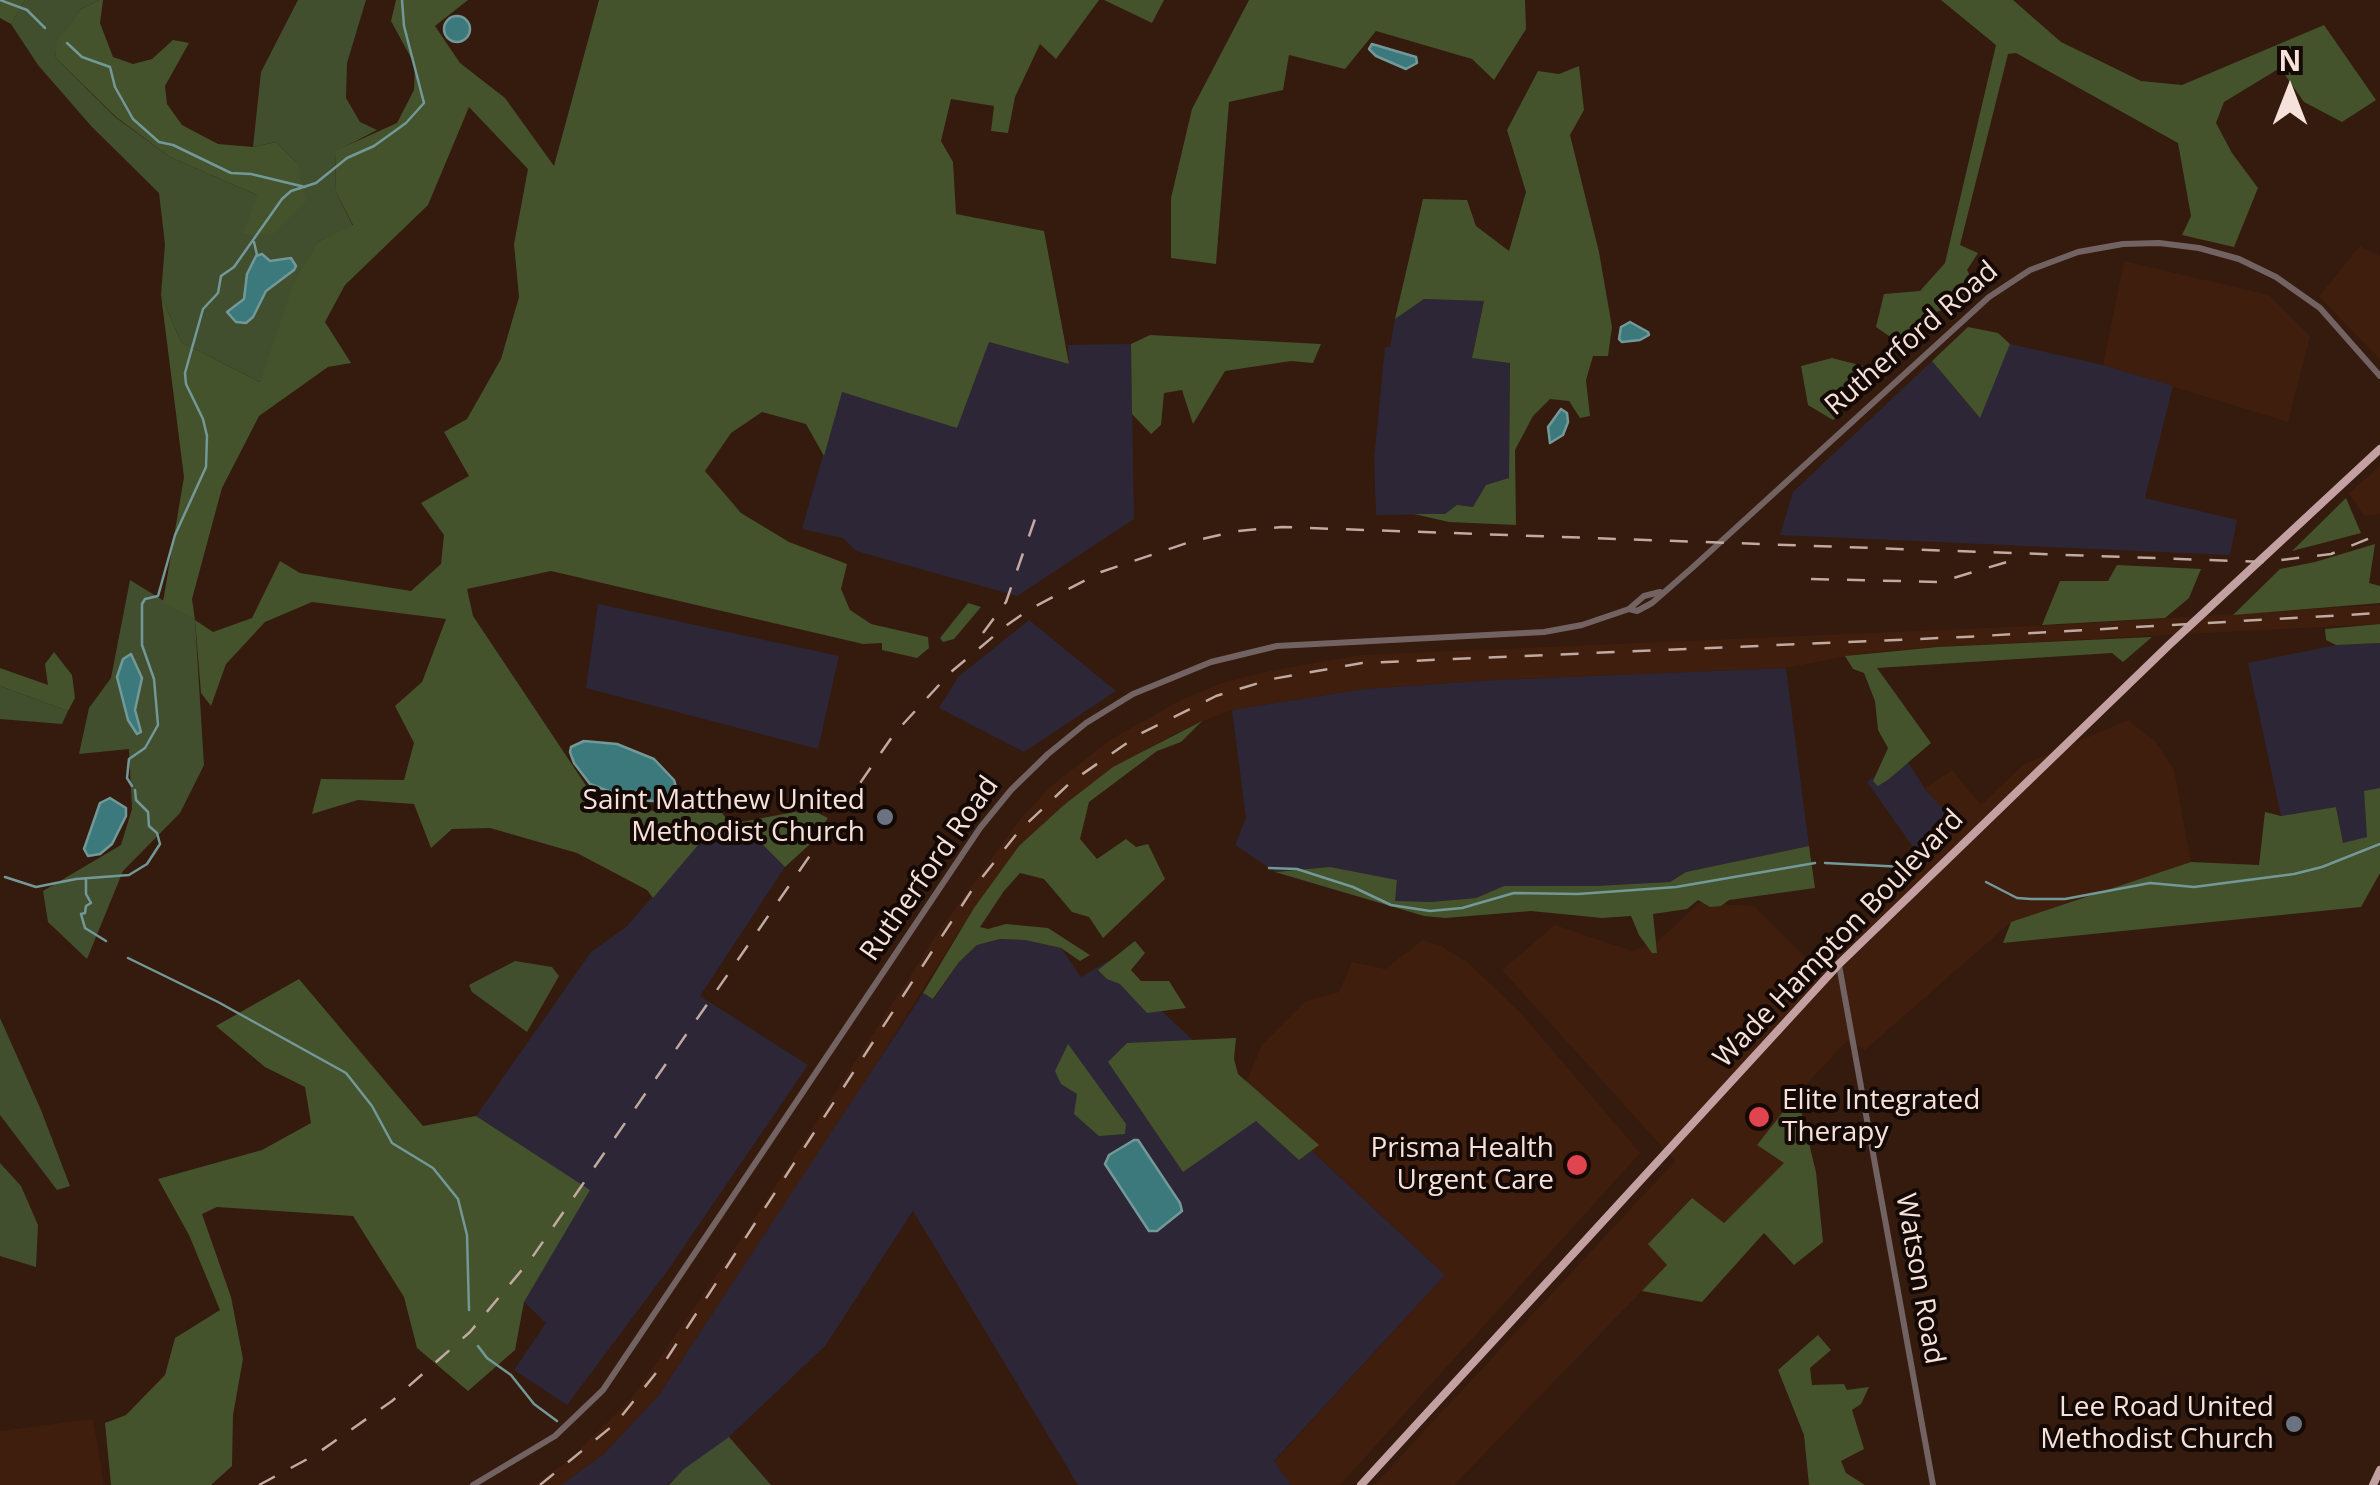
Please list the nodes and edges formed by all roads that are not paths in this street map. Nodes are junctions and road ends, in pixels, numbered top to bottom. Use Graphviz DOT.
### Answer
graph roads {
  1 [pos="2380,376"];
  2 [pos="2379,448"];
  3 [pos="1839,964"];
  4 [pos="2380,1470"];
  5 [pos="473,1485"];
  6 [pos="1361,1485"];
  7 [pos="1933,1485"];
  8 [pos="2373,1485"];
  1 -- 5 [label="street, Rutherford Road"];
  2 -- 3 [label="main road, Wade Hampton Boulevard"];
  3 -- 6 [label="main road, Wade Hampton Boulevard"];
  3 -- 7 [label="street, Watson Road"];
  4 -- 8 [label="main road"];
}
